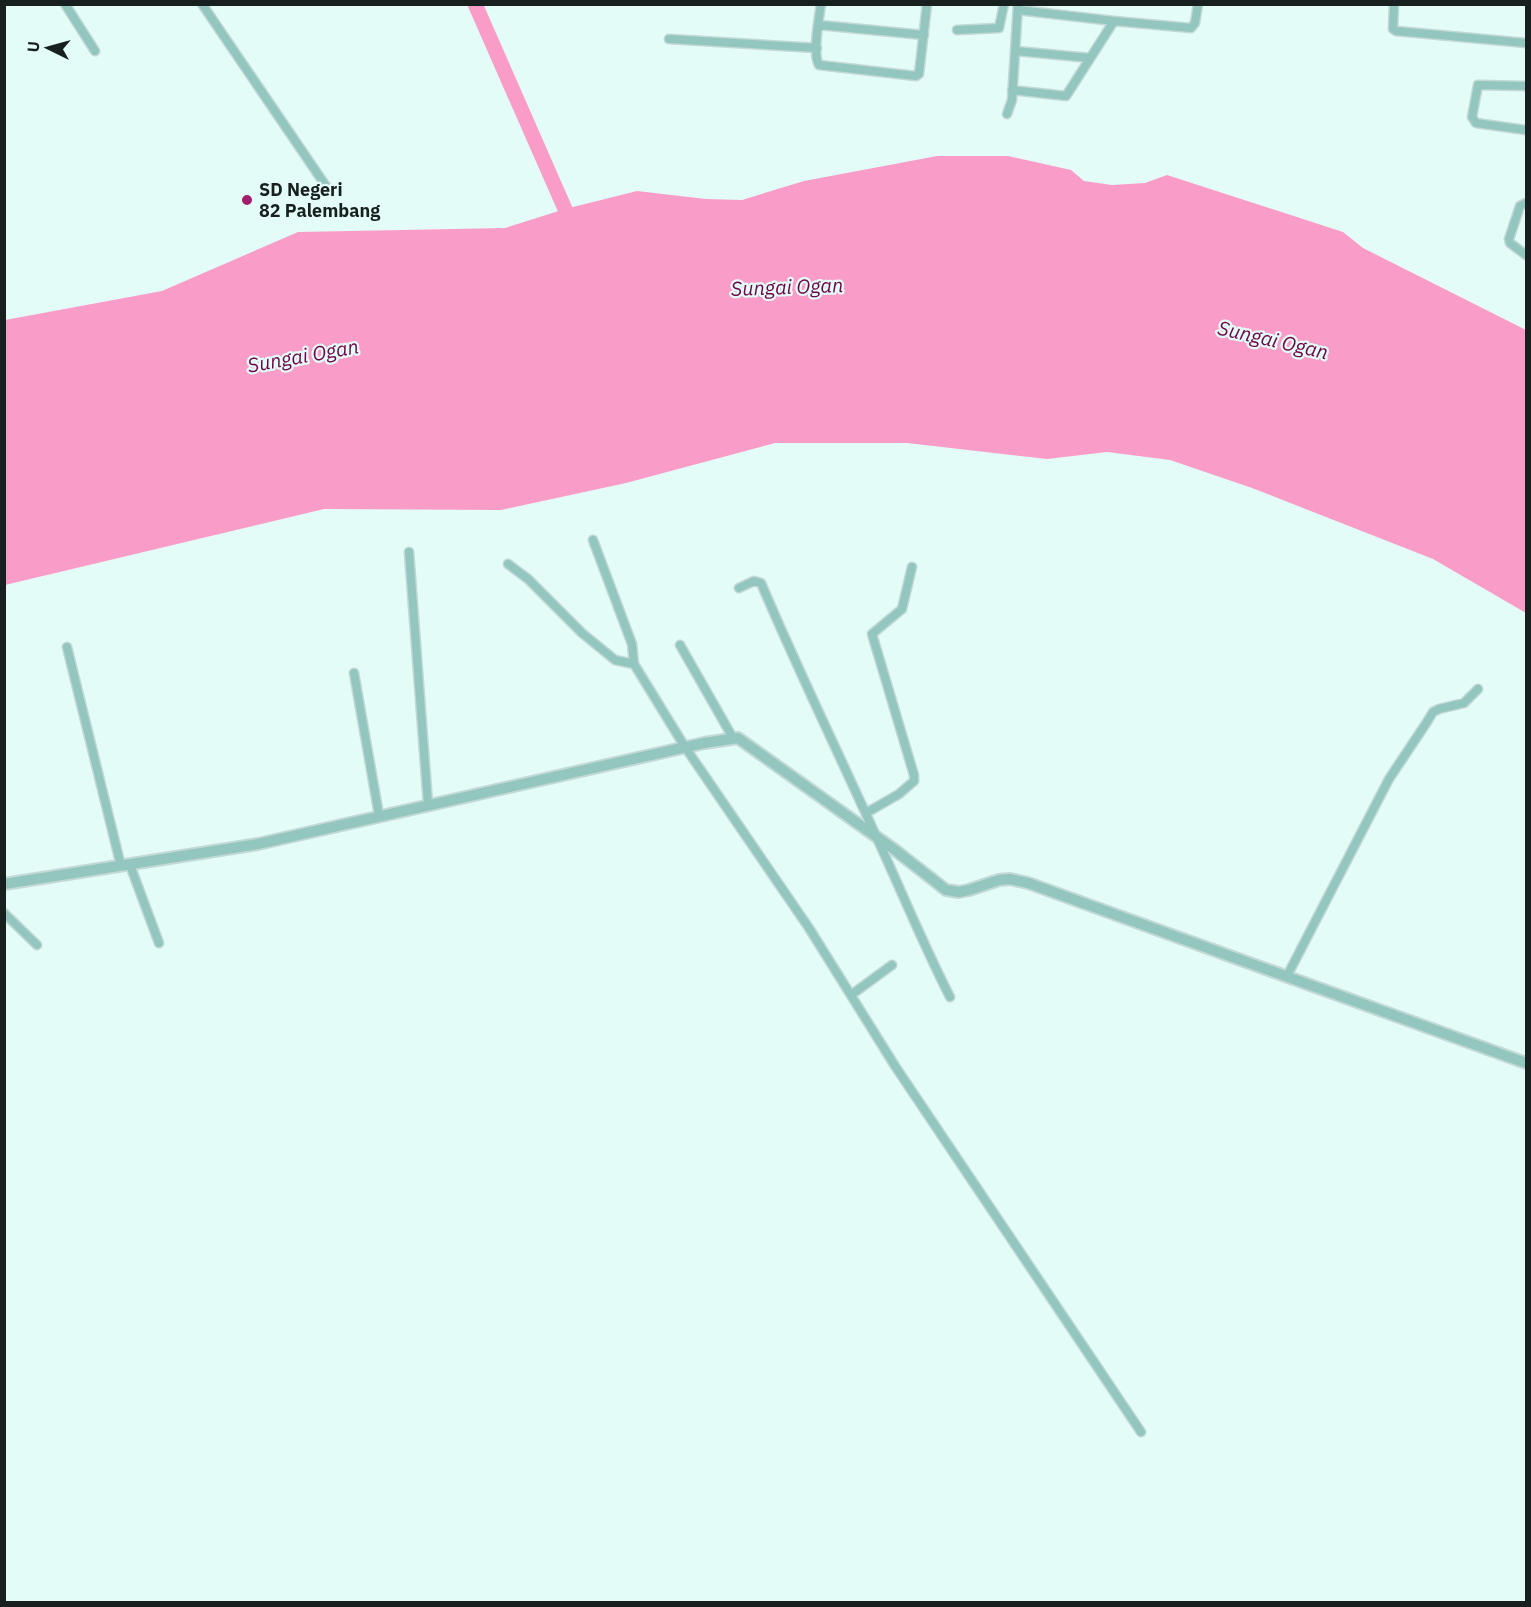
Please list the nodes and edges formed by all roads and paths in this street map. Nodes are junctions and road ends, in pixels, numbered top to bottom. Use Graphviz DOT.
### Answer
graph roads {
  1 [pos="65,4"];
  2 [pos="202,4"];
  3 [pos="821,4"];
  4 [pos="927,4"];
  5 [pos="1004,4"];
  6 [pos="1198,4"];
  7 [pos="1394,4"];
  8 [pos="1018,7"];
  9 [pos="1114,21"];
  10 [pos="819,25"];
  11 [pos="957,30"];
  12 [pos="924,35"];
  13 [pos="669,39"];
  14 [pos="1527,43"];
  15 [pos="817,48"];
  16 [pos="95,51"];
  17 [pos="1015,51"];
  18 [pos="1090,58"];
  19 [pos="1527,86"];
  20 [pos="1012,90"];
  21 [pos="1007,114"];
  22 [pos="1527,130"];
  23 [pos="330,192"];
  24 [pos="1527,203"];
  25 [pos="1527,255"];
  26 [pos="593,540"];
  27 [pos="410,552"];
  28 [pos="508,564"];
  29 [pos="912,567"];
  30 [pos="738,588"];
  31 [pos="680,645"];
  32 [pos="67,647"];
  33 [pos="634,664"];
  34 [pos="354,674"];
  35 [pos="1478,689"];
  36 [pos="730,738"];
  37 [pos="685,747"];
  38 [pos="428,804"];
  39 [pos="866,813"];
  40 [pos="379,815"];
  41 [pos="876,837"];
  42 [pos="126,865"];
  43 [pos="4,884"];
  44 [pos="4,914"];
  45 [pos="159,943"];
  46 [pos="38,945"];
  47 [pos="892,965"];
  48 [pos="1287,976"];
  49 [pos="853,993"];
  50 [pos="950,997"];
  51 [pos="1527,1063"];
  52 [pos="1141,1432"];
  1 -- 16 [label="street"];
  2 -- 23 [label="street"];
  3 -- 10 [label="street"];
  4 -- 12 [label="street"];
  5 -- 11 [label="street"];
  6 -- 9 [label="street"];
  7 -- 14 [label="street"];
  8 -- 9 [label="street"];
  8 -- 17 [label="street"];
  9 -- 18 [label="street"];
  10 -- 12 [label="street"];
  10 -- 15 [label="street"];
  12 -- 15 [label="street"];
  13 -- 15 [label="street"];
  17 -- 18 [label="street"];
  17 -- 20 [label="street"];
  18 -- 20 [label="street"];
  19 -- 22 [label="street"];
  20 -- 21 [label="street"];
  24 -- 25 [label="street"];
  26 -- 33 [label="street"];
  27 -- 38 [label="street"];
  28 -- 33 [label="street"];
  29 -- 39 [label="street"];
  30 -- 39 [label="street"];
  31 -- 36 [label="street"];
  32 -- 42 [label="street"];
  33 -- 37 [label="street"];
  34 -- 40 [label="street"];
  35 -- 48 [label="street"];
  36 -- 37 [label="street"];
  36 -- 41 [label="street"];
  37 -- 38 [label="street"];
  37 -- 49 [label="street"];
  38 -- 40 [label="street"];
  39 -- 41 [label="street"];
  40 -- 42 [label="street"];
  41 -- 48 [label="street"];
  41 -- 50 [label="street"];
  42 -- 43 [label="street"];
  42 -- 45 [label="street"];
  44 -- 46 [label="street"];
  47 -- 49 [label="street"];
  48 -- 51 [label="street"];
  49 -- 52 [label="street"];
}
